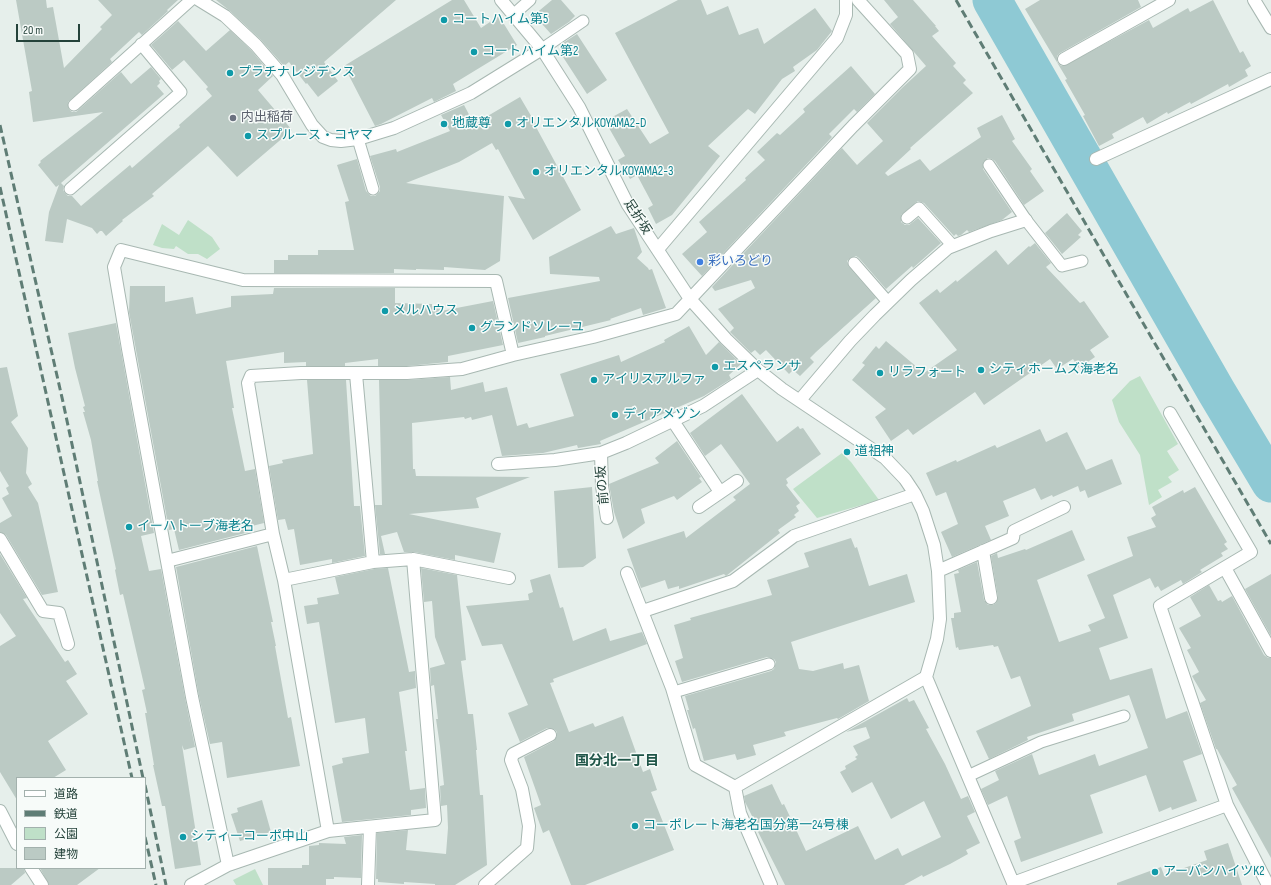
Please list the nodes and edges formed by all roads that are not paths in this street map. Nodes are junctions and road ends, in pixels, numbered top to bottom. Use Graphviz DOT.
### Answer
graph roads {
  1 [pos="191,0"];
  2 [pos="199,0"];
  3 [pos="501,0"];
  4 [pos="530,0"];
  5 [pos="846,0"];
  6 [pos="858,0"];
  7 [pos="1169,0"];
  8 [pos="1254,0"];
  9 [pos="513,15"];
  10 [pos="583,21"];
  11 [pos="1271,28"];
  12 [pos="141,44"];
  13 [pos="542,49"];
  14 [pos="1064,59"];
  15 [pos="1271,79"];
  16 [pos="74,105"];
  17 [pos="358,139"];
  18 [pos="1096,159"];
  19 [pos="989,165"];
  20 [pos="70,189"];
  21 [pos="373,189"];
  22 [pos="907,218"];
  23 [pos="1026,220"];
  24 [pos="953,246"];
  25 [pos="658,249"];
  26 [pos="1082,261"];
  27 [pos="854,263"];
  28 [pos="690,299"];
  29 [pos="888,302"];
  30 [pos="512,355"];
  31 [pos="758,370"];
  32 [pos="356,374"];
  33 [pos="800,400"];
  34 [pos="1170,413"];
  35 [pos="673,422"];
  36 [pos="601,453"];
  37 [pos="498,464"];
  38 [pos="738,481"];
  39 [pos="720,492"];
  40 [pos="915,494"];
  41 [pos="699,507"];
  42 [pos="1064,507"];
  43 [pos="606,518"];
  44 [pos="273,534"];
  45 [pos="0,539"];
  46 [pos="983,551"];
  47 [pos="413,559"];
  48 [pos="167,561"];
  49 [pos="373,562"];
  50 [pos="1224,568"];
  51 [pos="938,571"];
  52 [pos="627,573"];
  53 [pos="509,578"];
  54 [pos="284,580"];
  55 [pos="991,598"];
  56 [pos="643,610"];
  57 [pos="68,644"];
  58 [pos="1271,651"];
  59 [pos="769,664"];
  60 [pos="926,677"];
  61 [pos="674,692"];
  62 [pos="1124,716"];
  63 [pos="550,735"];
  64 [pos="968,776"];
  65 [pos="735,787"];
  66 [pos="1227,805"];
  67 [pos="0,811"];
  68 [pos="370,827"];
  69 [pos="328,831"];
  70 [pos="16,842"];
  71 [pos="228,865"];
  72 [pos="32,869"];
  73 [pos="1014,884"];
  74 [pos="42,885"];
  75 [pos="191,885"];
  76 [pos="368,885"];
  77 [pos="485,885"];
  78 [pos="771,885"];
  79 [pos="1268,885"];
  1 -- 12 [label="lane"];
  2 -- 17 [label="street"];
  3 -- 9 [label="street, 足折坂"];
  4 -- 9 [label="lane"];
  5 -- 25 [label="street"];
  6 -- 28 [label="street"];
  7 -- 14 [label="street"];
  8 -- 11 [label="street"];
  9 -- 13 [label="street, 足折坂"];
  10 -- 13 [label="lane"];
  12 -- 16 [label="lane"];
  12 -- 20 [label="lane"];
  13 -- 17 [label="street"];
  13 -- 25 [label="street, 足折坂"];
  15 -- 18 [label="street"];
  17 -- 21 [label="lane"];
  19 -- 23 [label="lane"];
  22 -- 24 [label="lane"];
  23 -- 24 [label="street"];
  23 -- 26 [label="lane"];
  24 -- 29 [label="street"];
  25 -- 28 [label="street, 足折坂"];
  27 -- 29 [label="lane"];
  28 -- 30 [label="street"];
  28 -- 31 [label="street, 足折坂"];
  29 -- 33 [label="street"];
  30 -- 32 [label="street"];
  30 -- 48 [label="street"];
  31 -- 33 [label="street, 足折坂"];
  31 -- 35 [label="street"];
  32 -- 44 [label="street"];
  32 -- 49 [label="street"];
  33 -- 40 [label="street, 足折坂"];
  34 -- 50 [label="street"];
  35 -- 36 [label="street"];
  35 -- 39 [label="street"];
  36 -- 37 [label="street"];
  36 -- 43 [label="street, 前の坂"];
  38 -- 39 [label="street"];
  39 -- 41 [label="street"];
  40 -- 51 [label="street, 足折坂"];
  40 -- 56 [label="street"];
  42 -- 46 [label="street"];
  44 -- 48 [label="street"];
  44 -- 54 [label="street"];
  45 -- 57 [label="street"];
  46 -- 51 [label="street"];
  46 -- 55 [label="street"];
  47 -- 49 [label="street"];
  47 -- 53 [label="street"];
  47 -- 68 [label="street"];
  48 -- 71 [label="street"];
  49 -- 54 [label="street"];
  50 -- 58 [label="street"];
  50 -- 66 [label="street"];
  51 -- 60 [label="street, 足折坂"];
  52 -- 56 [label="street"];
  54 -- 69 [label="street"];
  56 -- 61 [label="street"];
  59 -- 61 [label="lane"];
  60 -- 64 [label="street"];
  60 -- 65 [label="street"];
  61 -- 65 [label="street"];
  62 -- 64 [label="lane"];
  63 -- 77 [label="street"];
  64 -- 73 [label="street"];
  65 -- 78 [label="street"];
  66 -- 73 [label="street"];
  66 -- 79 [label="street"];
  67 -- 70 [label="street"];
  68 -- 69 [label="street"];
  68 -- 76 [label="street"];
  69 -- 71 [label="street"];
  71 -- 75 [label="street"];
  72 -- 74 [label="street"];
}
